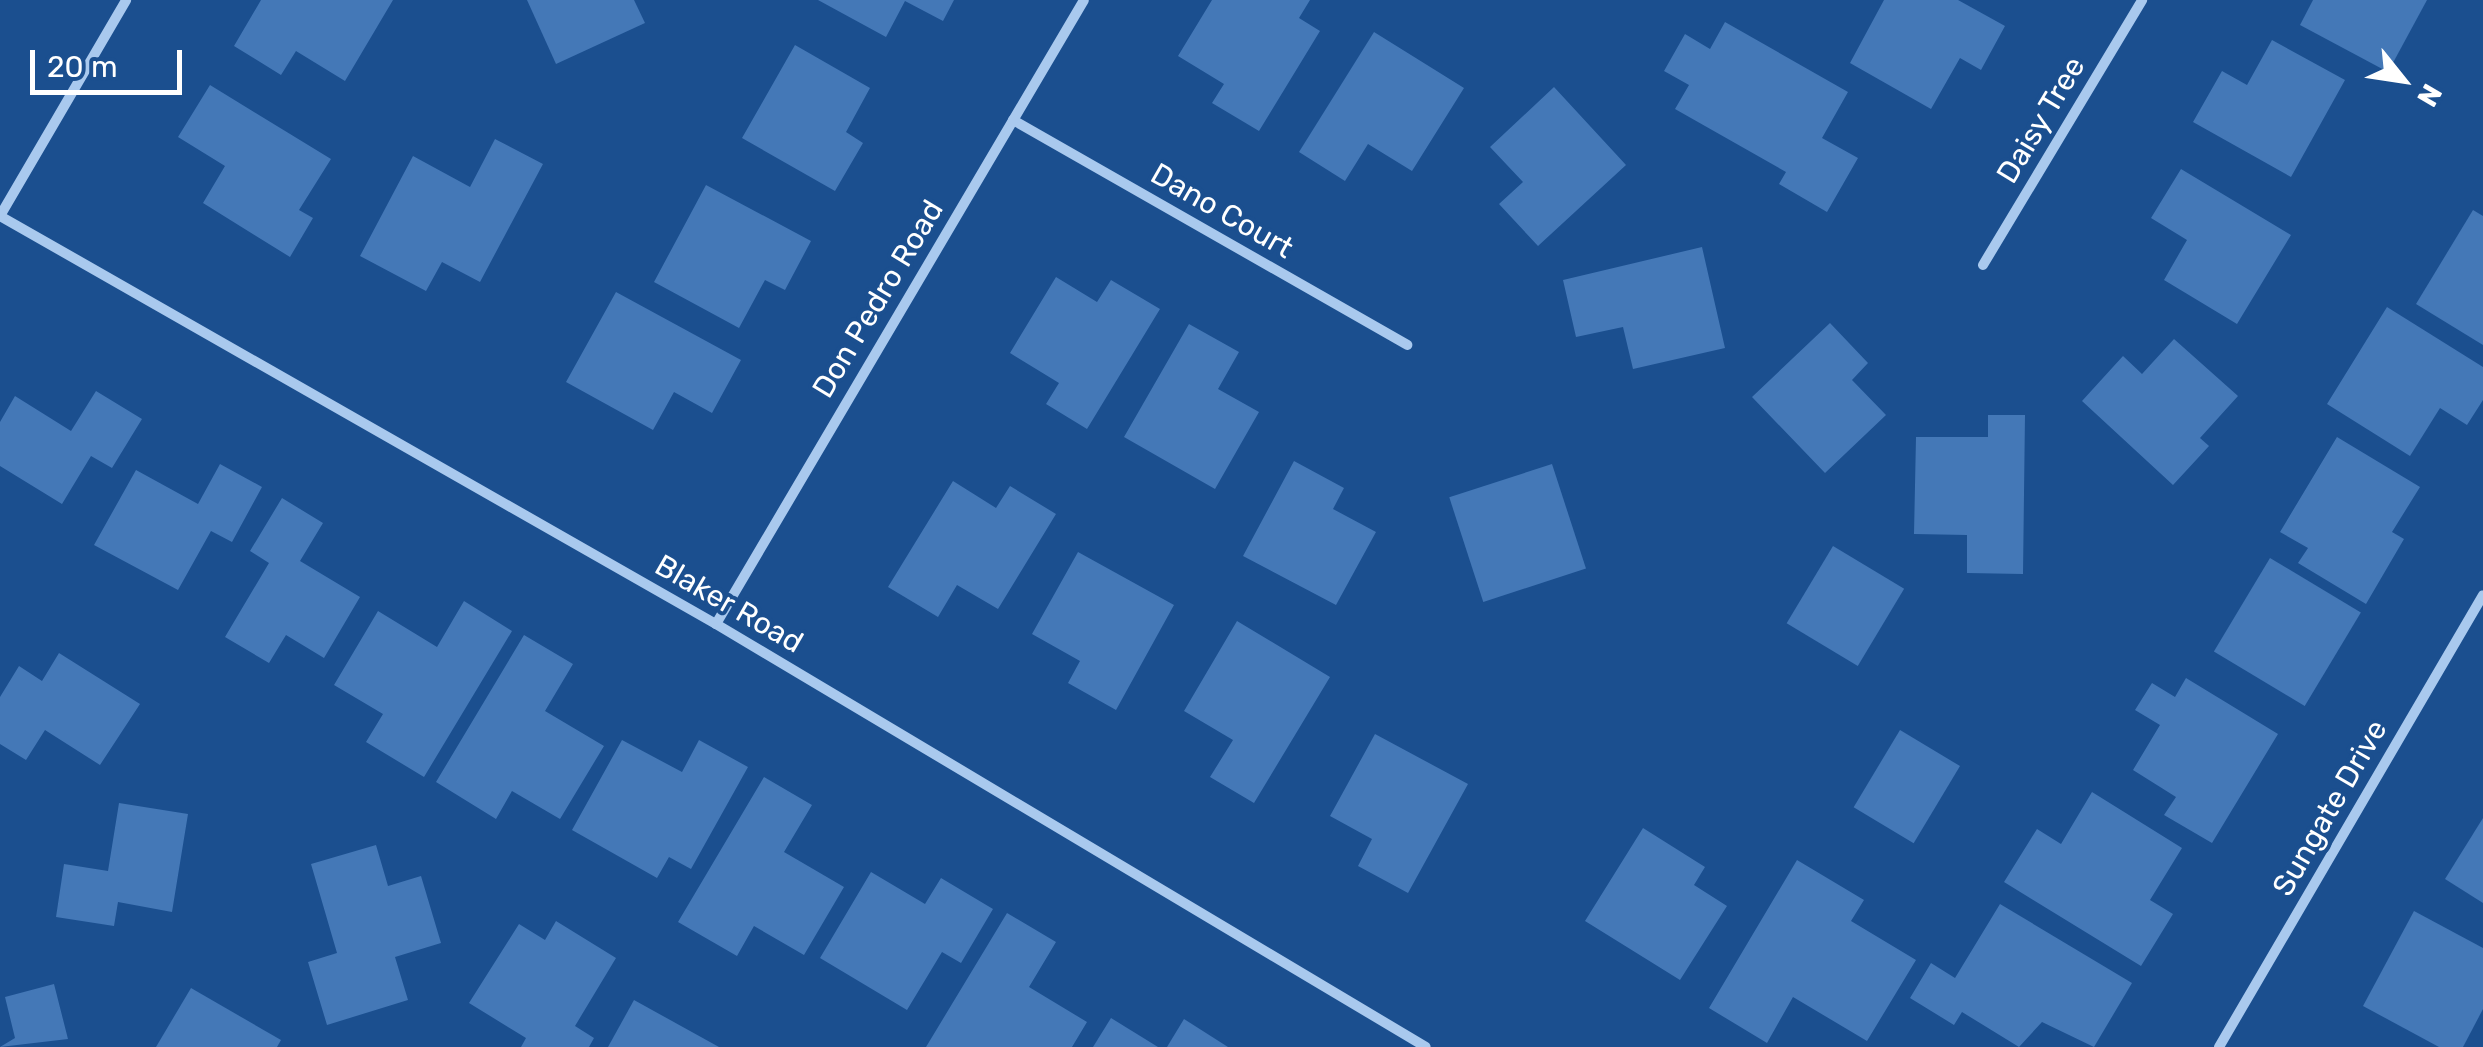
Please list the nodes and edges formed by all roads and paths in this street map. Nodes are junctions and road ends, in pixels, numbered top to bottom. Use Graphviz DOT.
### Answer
graph roads {
  1 [pos="126,0"];
  2 [pos="1084,0"];
  3 [pos="2142,0"];
  4 [pos="1013,120"];
  5 [pos="0,216"];
  6 [pos="1983,265"];
  7 [pos="1406,345"];
  8 [pos="2483,595"];
  9 [pos="716,624"];
  10 [pos="1426,1047"];
  11 [pos="2219,1047"];
  1 -- 5 [label="street"];
  2 -- 4 [label="street, Don Pedro Road"];
  3 -- 6 [label="street, Daisy Tree"];
  4 -- 7 [label="street, Dano Court"];
  4 -- 9 [label="street, Don Pedro Road"];
  5 -- 9 [label="street, Blaker Road"];
  8 -- 11 [label="street, Sungate Drive"];
  9 -- 10 [label="street, Blaker Road"];
}
